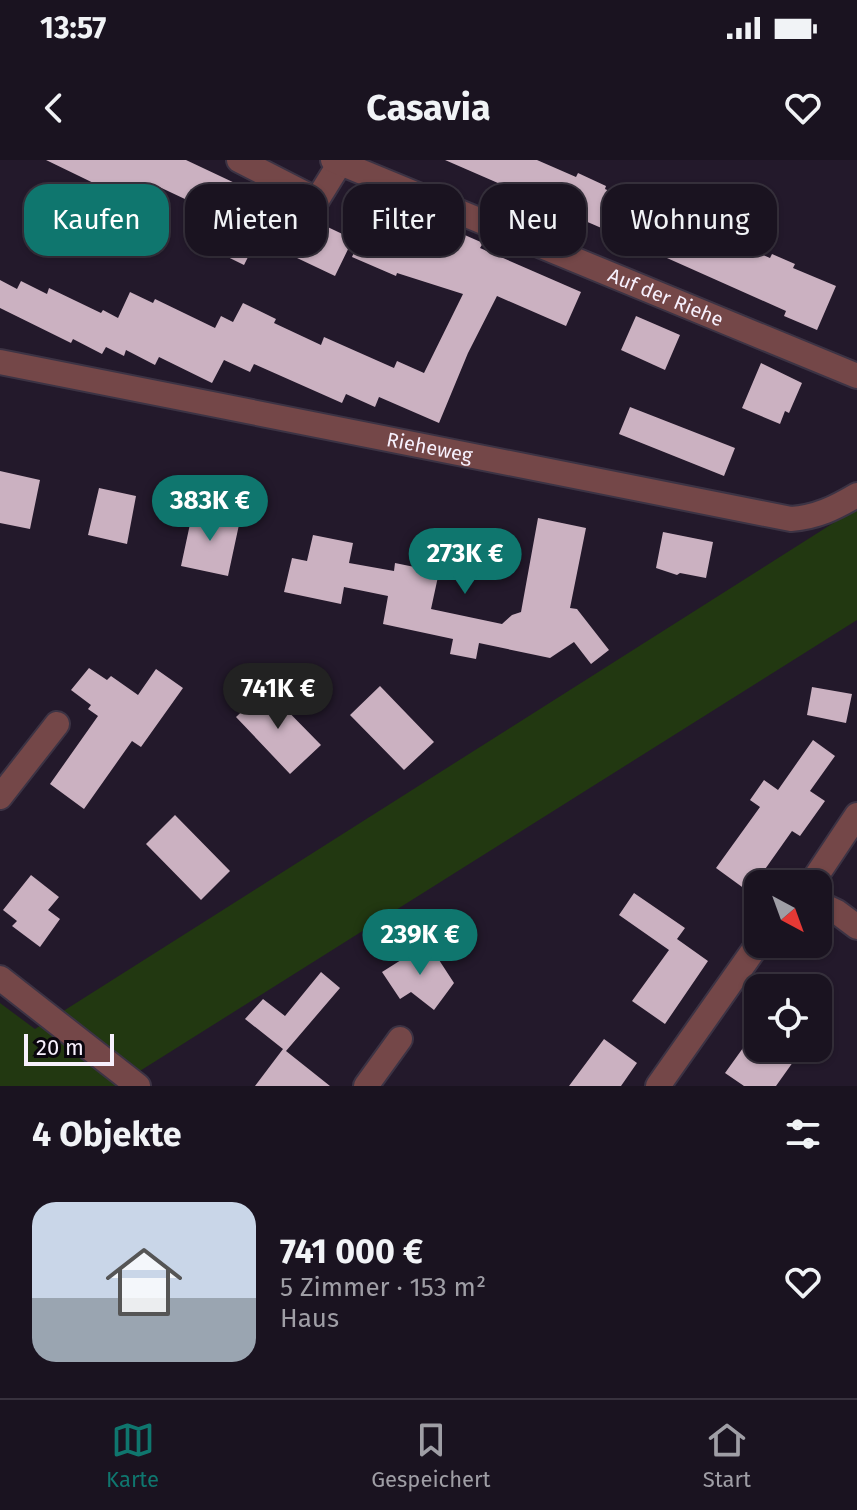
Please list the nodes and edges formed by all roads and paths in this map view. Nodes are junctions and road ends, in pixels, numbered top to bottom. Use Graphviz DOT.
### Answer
graph roads {
  1 [pos="239,160"];
  2 [pos="336,162"];
  3 [pos="0,362"];
  4 [pos="857,376"];
  5 [pos="857,495"];
  6 [pos="57,724"];
  7 [pos="0,797"];
  8 [pos="857,815"];
  9 [pos="820,870"];
  10 [pos="832,910"];
  11 [pos="857,927"];
  12 [pos="748,958"];
  13 [pos="0,978"];
  14 [pos="400,1039"];
  15 [pos="138,1086"];
  16 [pos="366,1086"];
  17 [pos="658,1086"];
  1 -- 2 [label="street, Auf der Riehe"];
  2 -- 4 [label="street, Auf der Riehe"];
  3 -- 5 [label="street, Rieheweg"];
  6 -- 7 [label="street"];
  8 -- 9 [label="street"];
  10 -- 11 [label="street"];
  12 -- 17 [label="street"];
  13 -- 15 [label="street"];
  14 -- 16 [label="street"];
}
